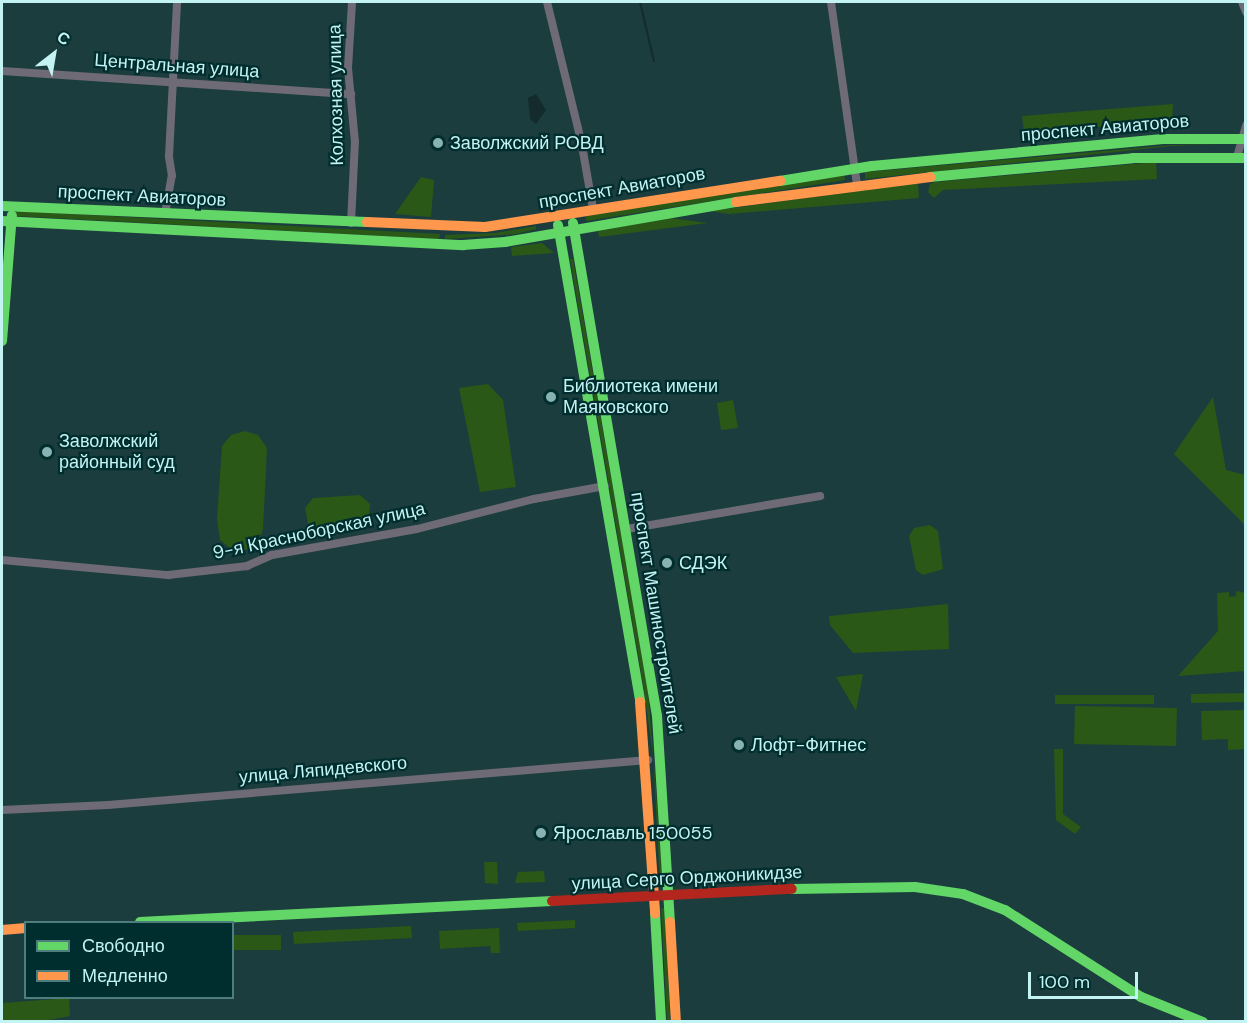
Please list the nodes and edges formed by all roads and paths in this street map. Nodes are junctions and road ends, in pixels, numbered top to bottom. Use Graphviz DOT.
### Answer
graph roads {
  1 [pos="177,2"];
  2 [pos="352,2"];
  3 [pos="547,2"];
  4 [pos="831,2"];
  5 [pos="1242,2"];
  6 [pos="1245,12"];
  7 [pos="2,71"];
  8 [pos="173,83"];
  9 [pos="351,94"];
  10 [pos="1245,125"];
  11 [pos="1244,139"];
  12 [pos="1241,157"];
  13 [pos="855,168"];
  14 [pos="857,184"];
  15 [pos="7,206"];
  16 [pos="593,209"];
  17 [pos="571,213"];
  18 [pos="165,214"];
  19 [pos="557,216"];
  20 [pos="7,222"];
  21 [pos="351,223"];
  22 [pos="574,230"];
  23 [pos="560,232"];
  24 [pos="2,341"];
  25 [pos="605,486"];
  26 [pos="820,496"];
  27 [pos="627,529"];
  28 [pos="2,560"];
  29 [pos="648,760"];
  30 [pos="2,810"];
  31 [pos="669,895"];
  32 [pos="655,896"];
  33 [pos="160,921"];
  34 [pos="24,928"];
  35 [pos="2,930"];
  36 [pos="661,1022"];
  37 [pos="676,1022"];
  38 [pos="1203,1022"];
  1 -- 8 [label="street"];
  2 -- 9 [label="street, Колхозная улица"];
  3 -- 16 [label="street"];
  4 -- 13 [label="street"];
  5 -- 6 [label="street"];
  7 -- 8 [label="street, Центральная улица"];
  8 -- 9 [label="street, Центральная улица"];
  8 -- 18 [label="street"];
  9 -- 21 [label="street, Колхозная улица"];
  10 -- 11 [label="street"];
  11 -- 12 [label="street"];
  11 -- 13 [label="main road, проспект Авиаторов"];
  12 -- 14 [label="main road, проспект Авиаторов"];
  13 -- 14 [label="street"];
  13 -- 16 [label="main road, проспект Авиаторов"];
  14 -- 22 [label="main road, проспект Авиаторов"];
  15 -- 18 [label="main road, проспект Авиаторов"];
  15 -- 20 [label="main road"];
  16 -- 17 [label="main road, проспект Авиаторов"];
  17 -- 19 [label="main road, проспект Авиаторов"];
  17 -- 22 [label="main road, проспект Машиностроителей"];
  18 -- 21 [label="main road, проспект Авиаторов"];
  19 -- 21 [label="main road, проспект Авиаторов"];
  19 -- 23 [label="main road, проспект Машиностроителей"];
  20 -- 23 [label="main road, проспект Авиаторов"];
  20 -- 24 [label="main road"];
  22 -- 23 [label="main road, проспект Авиаторов"];
  22 -- 27 [label="main road, проспект Машиностроителей"];
  23 -- 25 [label="main road, проспект Машиностроителей"];
  25 -- 28 [label="street, 9-я Красноборская улица"];
  25 -- 29 [label="main road, проспект Машиностроителей"];
  26 -- 27 [label="street"];
  27 -- 31 [label="main road, проспект Машиностроителей"];
  29 -- 30 [label="street, улица Ляпидевского"];
  29 -- 32 [label="main road, проспект Машиностроителей"];
  31 -- 32 [label="main road, улица Серго Орджоникидзе"];
  31 -- 37 [label="main road, проспект Машиностроителей"];
  31 -- 38 [label="main road, улица Серго Орджоникидзе"];
  32 -- 33 [label="main road, улица Серго Орджоникидзе"];
  32 -- 36 [label="main road, проспект Машиностроителей"];
  34 -- 35 [label="main road"];
}
